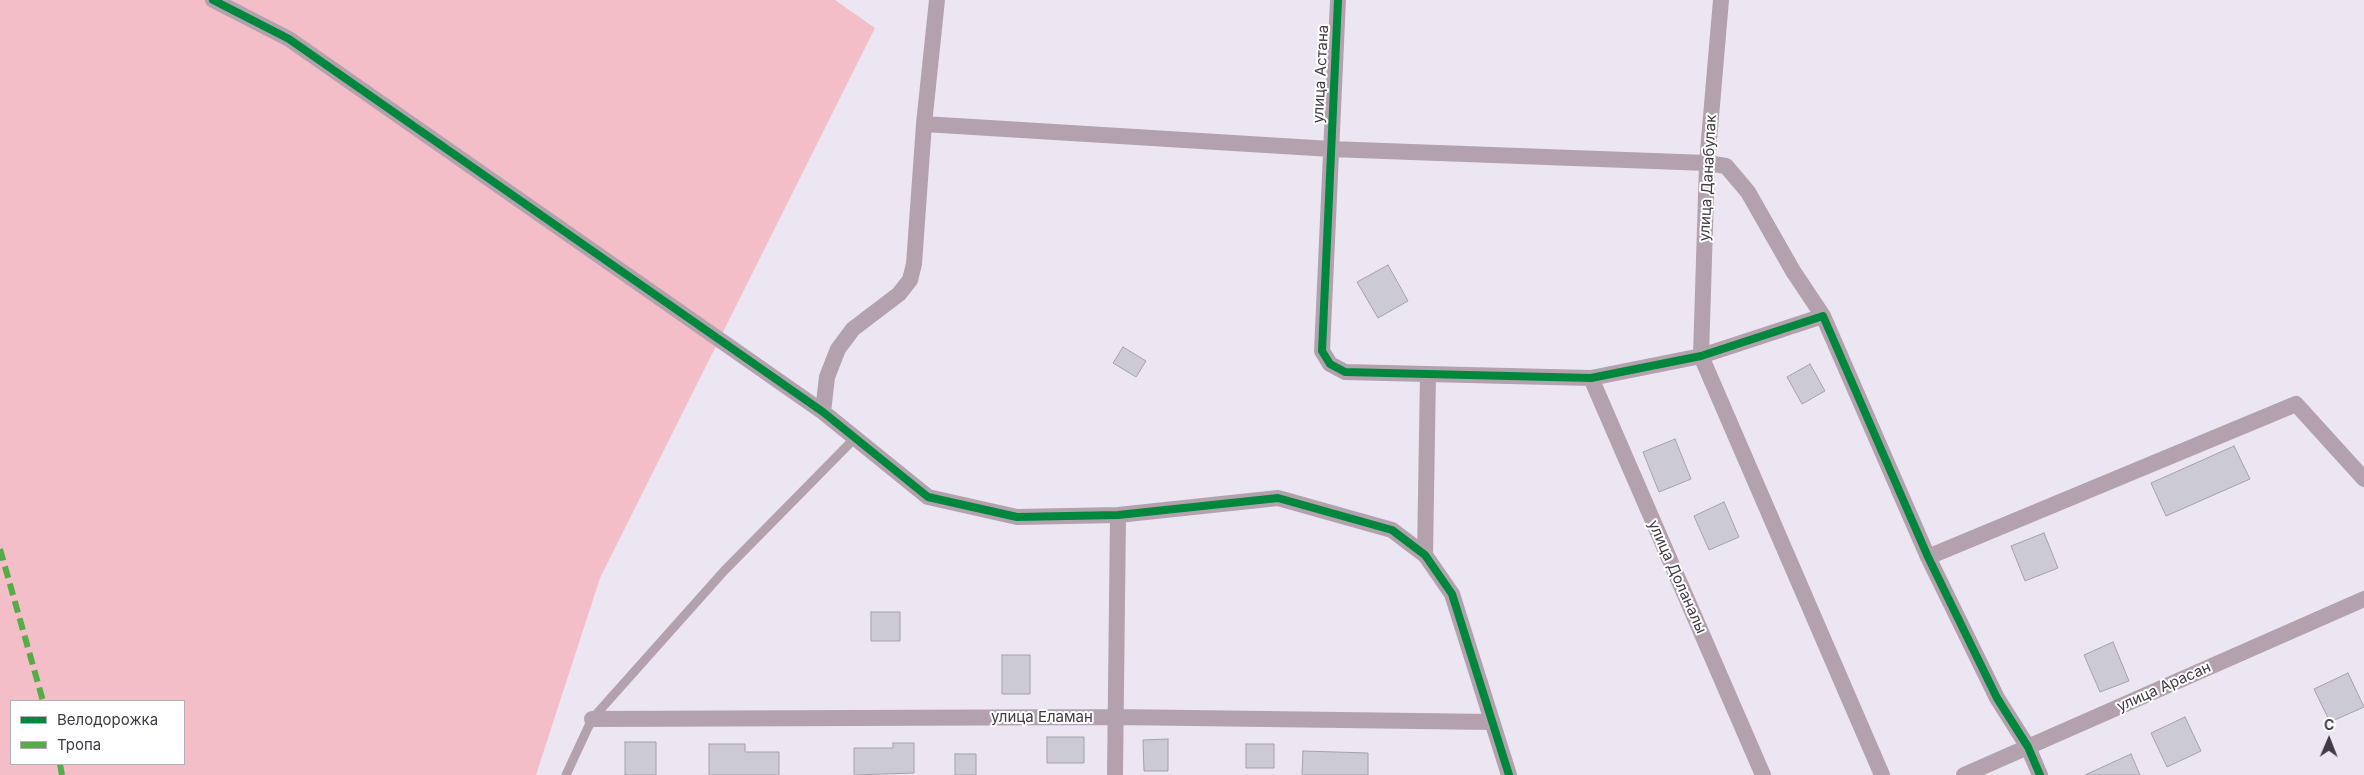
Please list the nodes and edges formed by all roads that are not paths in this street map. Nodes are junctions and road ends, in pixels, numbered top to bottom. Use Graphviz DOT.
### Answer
graph roads {
  1 [pos="213,0"];
  2 [pos="937,0"];
  3 [pos="1338,0"];
  4 [pos="1721,0"];
  5 [pos="924,124"];
  6 [pos="1331,149"];
  7 [pos="1708,163"];
  8 [pos="1823,316"];
  9 [pos="1701,356"];
  10 [pos="1428,374"];
  11 [pos="1591,378"];
  12 [pos="823,412"];
  13 [pos="855,438"];
  14 [pos="2364,479"];
  15 [pos="1118,515"];
  16 [pos="1425,555"];
  17 [pos="1928,557"];
  18 [pos="2364,599"];
  19 [pos="1115,717"];
  20 [pos="592,719"];
  21 [pos="1492,722"];
  22 [pos="2028,747"];
  23 [pos="566,775"];
  24 [pos="1115,775"];
  25 [pos="1509,775"];
  26 [pos="1763,775"];
  27 [pos="1882,775"];
  28 [pos="1964,775"];
  29 [pos="2040,775"];
  1 -- 12 [label="street"];
  2 -- 5 [label="street"];
  3 -- 6 [label="street, улица Астана"];
  4 -- 7 [label="street, улица Данабулак"];
  5 -- 6 [label="street"];
  5 -- 12 [label="street"];
  6 -- 7 [label="street"];
  6 -- 10 [label="street, улица Астана"];
  7 -- 8 [label="street"];
  7 -- 9 [label="street, улица Данабулак"];
  8 -- 9 [label="street, улица Астана"];
  8 -- 17 [label="street"];
  9 -- 11 [label="street, улица Астана"];
  9 -- 27 [label="street"];
  10 -- 11 [label="street, улица Астана"];
  10 -- 16 [label="street"];
  11 -- 26 [label="street, улица Доланалы"];
  12 -- 13 [label="street"];
  13 -- 15 [label="street"];
  13 -- 20 [label="lane"];
  14 -- 17 [label="street"];
  15 -- 16 [label="street"];
  15 -- 19 [label="street"];
  16 -- 21 [label="street"];
  17 -- 22 [label="street"];
  18 -- 22 [label="street, улица Арасан"];
  19 -- 20 [label="street, улица Еламан"];
  19 -- 21 [label="street, улица Еламан"];
  19 -- 24 [label="street"];
  20 -- 23 [label="lane"];
  21 -- 25 [label="street"];
  22 -- 28 [label="street, улица Арасан"];
  22 -- 29 [label="street"];
}
